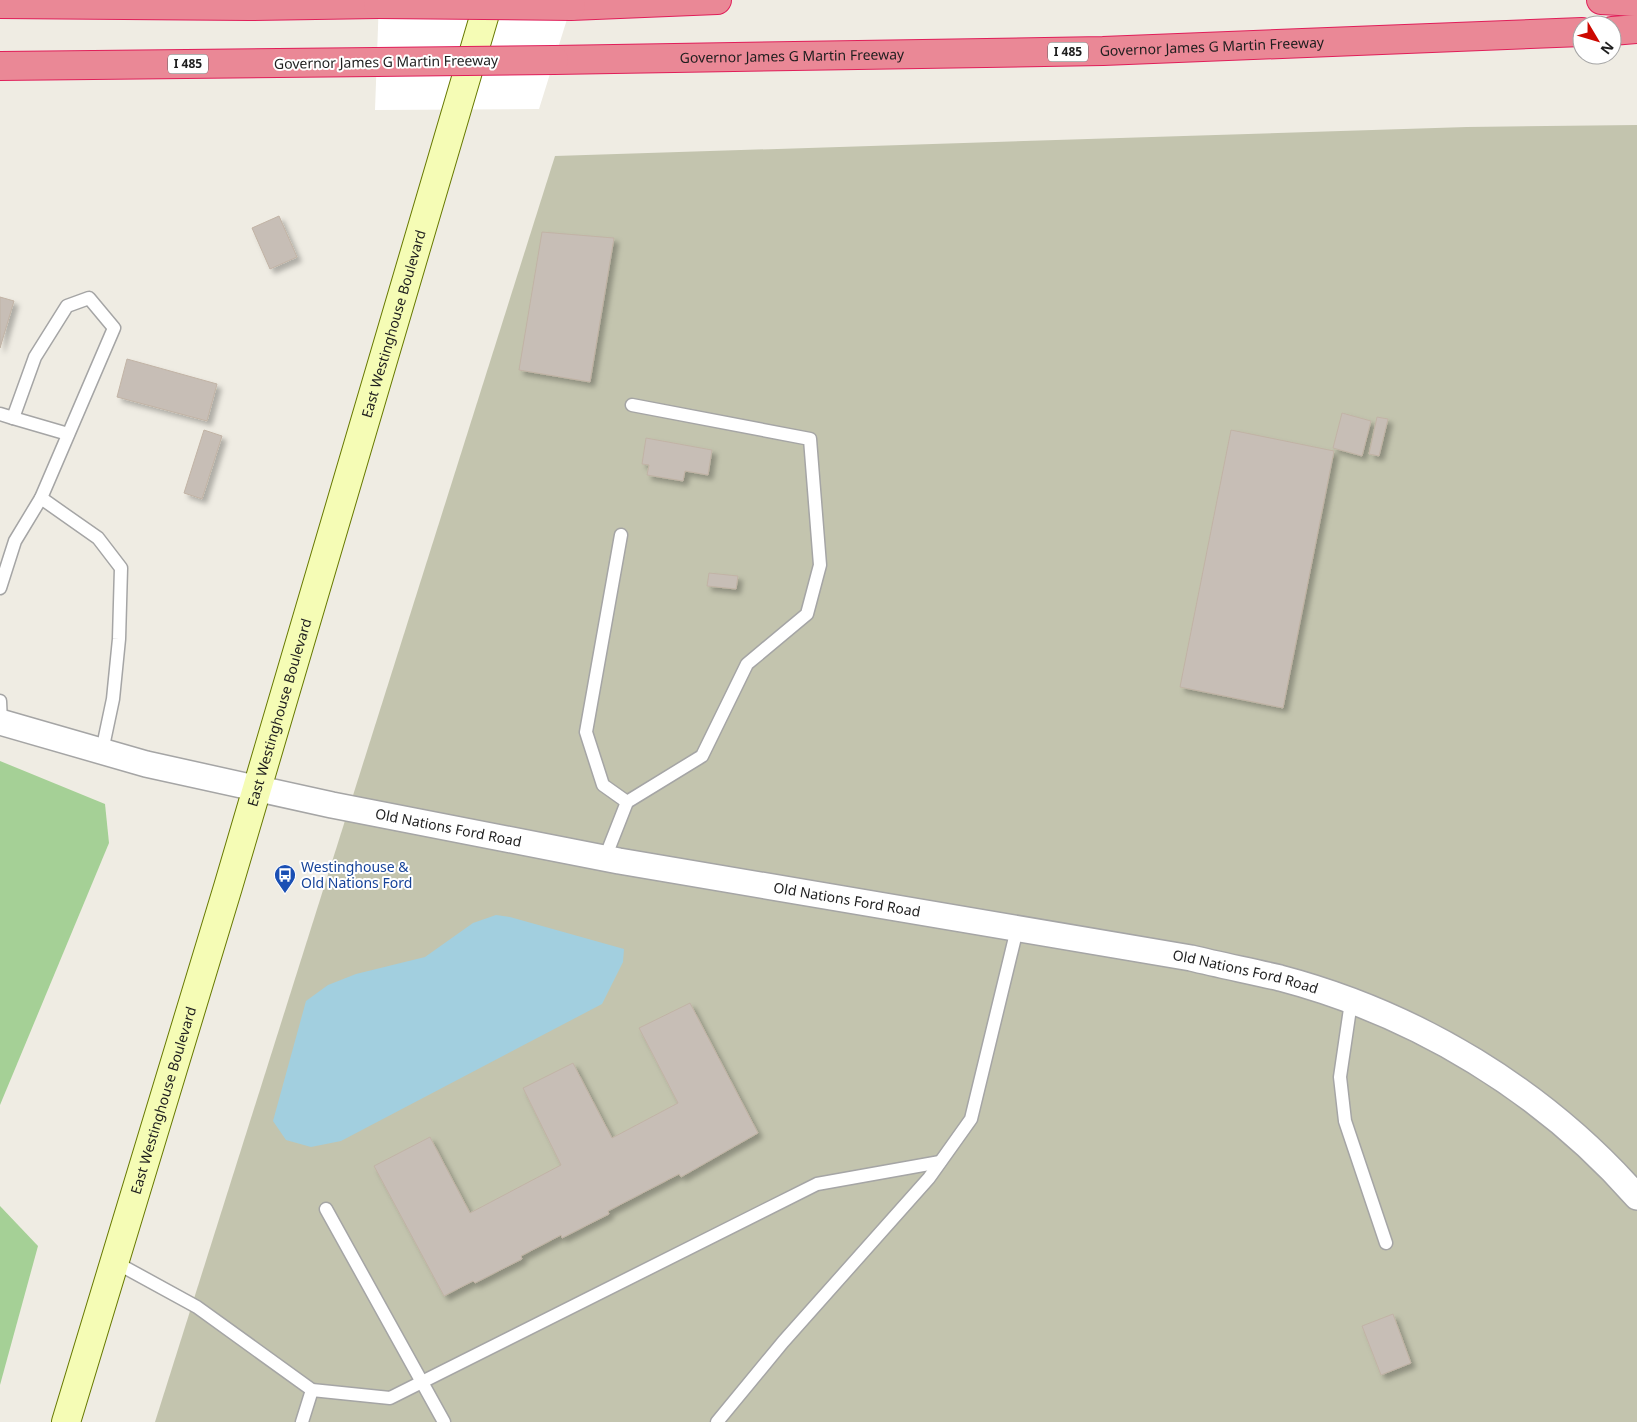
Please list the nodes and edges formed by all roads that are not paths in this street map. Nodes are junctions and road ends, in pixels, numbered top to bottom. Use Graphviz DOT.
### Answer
graph roads {
  1 [pos="489,0"];
  2 [pos="717,0"];
  3 [pos="1601,0"];
  4 [pos="1637,2"];
  5 [pos="0,4"];
  6 [pos="1637,29"];
  7 [pos="1622,30"];
  8 [pos="1572,32"];
  9 [pos="0,66"];
  10 [pos="632,405"];
  11 [pos="0,414"];
  12 [pos="14,418"];
  13 [pos="68,434"];
  14 [pos="41,498"];
  15 [pos="621,534"];
  16 [pos="0,588"];
  17 [pos="0,715"];
  18 [pos="102,751"];
  19 [pos="257,787"];
  20 [pos="627,802"];
  21 [pos="605,858"];
  22 [pos="1017,929"];
  23 [pos="1351,1002"];
  24 [pos="940,1162"];
  25 [pos="1637,1197"];
  26 [pos="326,1209"];
  27 [pos="1386,1243"];
  28 [pos="113,1261"];
  29 [pos="420,1382"];
  30 [pos="312,1390"];
  31 [pos="66,1422"];
  32 [pos="302,1422"];
  33 [pos="444,1422"];
  34 [pos="717,1422"];
  1 -- 19 [label="main road, East Westinghouse Boulevard"];
  2 -- 5 [label="highway, bridge"];
  3 -- 4 [label="highway"];
  6 -- 7 [label="highway"];
  8 -- 9 [label="highway, Governor James G Martin Freeway / I 485, bridge"];
  10 -- 20 [label="lane"];
  11 -- 12 [label="lane"];
  12 -- 13 [label="lane"];
  12 -- 13 [label="lane"];
  13 -- 14 [label="lane"];
  14 -- 16 [label="lane"];
  14 -- 18 [label="lane"];
  15 -- 20 [label="lane"];
  17 -- 18 [label="street, Old Nations Ford Road"];
  18 -- 19 [label="street, Old Nations Ford Road"];
  19 -- 21 [label="street, Old Nations Ford Road"];
  19 -- 28 [label="main road, East Westinghouse Boulevard"];
  20 -- 21 [label="lane"];
  21 -- 22 [label="street, Old Nations Ford Road"];
  22 -- 23 [label="street, Old Nations Ford Road"];
  22 -- 24 [label="lane"];
  23 -- 25 [label="street, Old Nations Ford Road"];
  23 -- 27 [label="lane"];
  24 -- 29 [label="lane"];
  24 -- 34 [label="lane"];
  26 -- 29 [label="lane"];
  28 -- 30 [label="lane"];
  28 -- 31 [label="main road, East Westinghouse Boulevard"];
  29 -- 30 [label="lane"];
  29 -- 33 [label="lane"];
  30 -- 32 [label="lane"];
}
